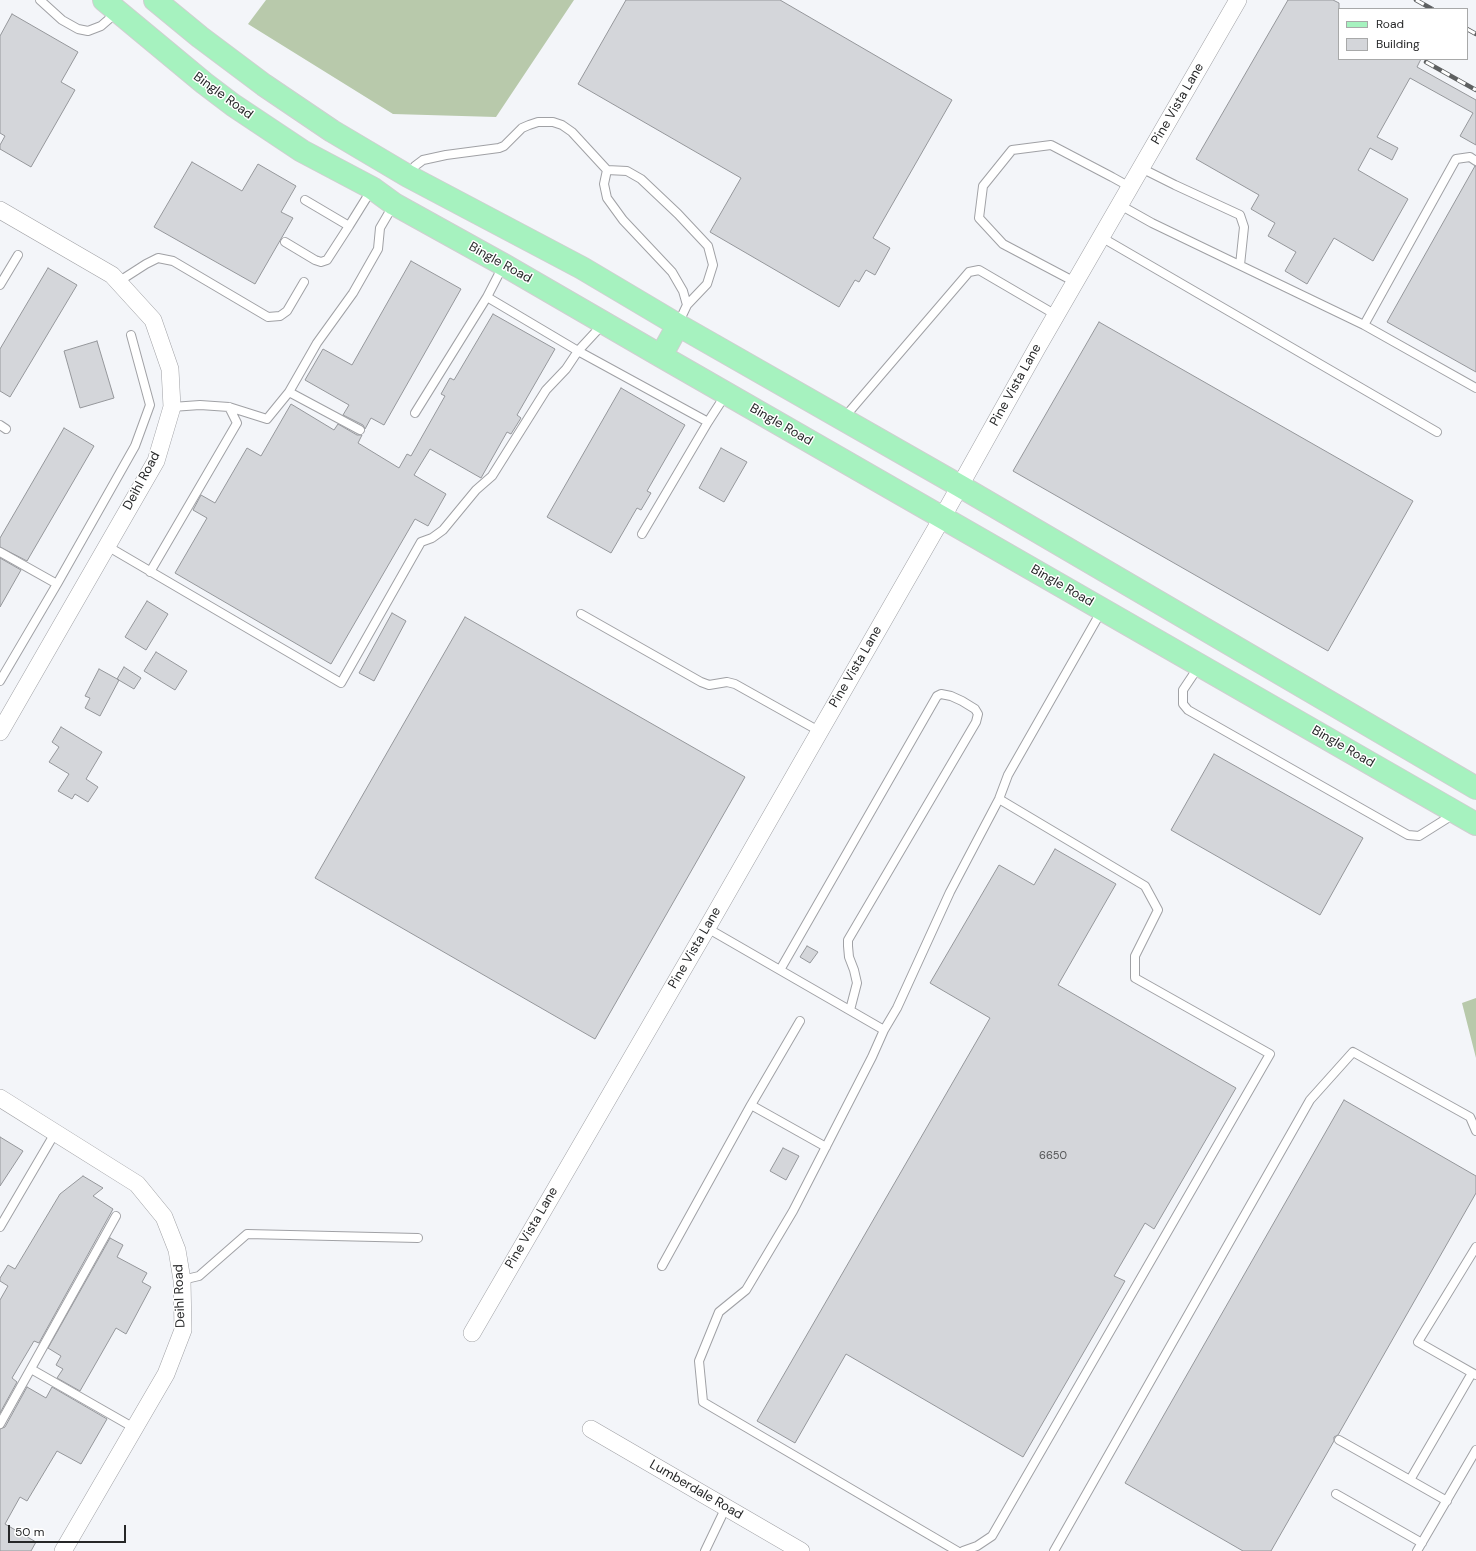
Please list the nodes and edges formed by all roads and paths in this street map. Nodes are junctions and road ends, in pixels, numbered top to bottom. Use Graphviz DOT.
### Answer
graph roads {
  1 [pos="40,0"];
  2 [pos="155,0"];
  3 [pos="1238,0"];
  4 [pos="117,4"];
  5 [pos="1476,161"];
  6 [pos="1141,168"];
  7 [pos="607,170"];
  8 [pos="408,176"];
  9 [pos="1130,187"];
  10 [pos="372,188"];
  11 [pos="305,200"];
  12 [pos="394,204"];
  13 [pos="1120,205"];
  14 [pos="0,210"];
  15 [pos="349,226"];
  16 [pos="1101,237"];
  17 [pos="285,242"];
  18 [pos="18,255"];
  19 [pos="504,265"];
  20 [pos="1240,265"];
  21 [pos="118,282"];
  22 [pos="304,282"];
  23 [pos="1075,282"];
  24 [pos="0,285"];
  25 [pos="487,297"];
  26 [pos="687,305"];
  27 [pos="1056,315"];
  28 [pos="604,323"];
  29 [pos="678,325"];
  30 [pos="1364,325"];
  31 [pos="132,335"];
  32 [pos="578,351"];
  33 [pos="661,356"];
  34 [pos="1476,388"];
  35 [pos="289,392"];
  36 [pos="726,394"];
  37 [pos="229,407"];
  38 [pos="172,408"];
  39 [pos="416,413"];
  40 [pos="843,419"];
  41 [pos="708,422"];
  42 [pos="360,430"];
  43 [pos="1437,432"];
  44 [pos="960,486"];
  45 [pos="942,518"];
  46 [pos="642,534"];
  47 [pos="107,546"];
  48 [pos="0,552"];
  49 [pos="150,572"];
  50 [pos="57,584"];
  51 [pos="1103,609"];
  52 [pos="581,614"];
  53 [pos="1217,637"];
  54 [pos="1200,665"];
  55 [pos="0,681"];
  56 [pos="819,731"];
  57 [pos="0,732"];
  58 [pos="1476,788"];
  59 [pos="1476,793"];
  60 [pos="999,799"];
  61 [pos="1456,813"];
  62 [pos="1476,824"];
  63 [pos="707,928"];
  64 [pos="780,970"];
  65 [pos="850,1010"];
  66 [pos="800,1021"];
  67 [pos="884,1030"];
  68 [pos="0,1098"];
  69 [pos="751,1105"];
  70 [pos="1476,1131"];
  71 [pos="55,1133"];
  72 [pos="826,1147"];
  73 [pos="116,1216"];
  74 [pos="2,1217"];
  75 [pos="0,1227"];
  76 [pos="418,1238"];
  77 [pos="1476,1247"];
  78 [pos="662,1266"];
  79 [pos="182,1280"];
  80 [pos="472,1333"];
  81 [pos="31,1369"];
  82 [pos="1474,1374"];
  83 [pos="0,1424"];
  84 [pos="591,1428"];
  85 [pos="136,1429"];
  86 [pos="1339,1440"];
  87 [pos="1476,1450"];
  88 [pos="1410,1480"];
  89 [pos="1336,1494"];
  90 [pos="1447,1501"];
  91 [pos="726,1507"];
  92 [pos="1422,1543"];
  93 [pos="63,1551"];
  94 [pos="705,1551"];
  95 [pos="801,1551"];
  96 [pos="957,1551"];
  97 [pos="963,1551"];
  98 [pos="1054,1551"];
  99 [pos="1418,1551"];
  1 -- 4 [label="lane"];
  2 -- 8 [label="main road"];
  3 -- 6 [label="street, Pine Vista Lane"];
  4 -- 10 [label="main road, Bingle Road"];
  5 -- 30 [label="lane"];
  6 -- 9 [label="street, Pine Vista Lane"];
  6 -- 20 [label="lane"];
  7 -- 8 [label="lane"];
  7 -- 26 [label="lane"];
  7 -- 26 [label="lane"];
  8 -- 12 [label="main road"];
  8 -- 29 [label="main road"];
  9 -- 13 [label="street, Pine Vista Lane"];
  9 -- 23 [label="lane"];
  10 -- 12 [label="main road, Bingle Road"];
  10 -- 15 [label="lane"];
  11 -- 15 [label="lane"];
  12 -- 19 [label="main road, Bingle Road"];
  12 -- 35 [label="lane"];
  13 -- 16 [label="street, Pine Vista Lane"];
  13 -- 20 [label="lane"];
  14 -- 21 [label="street, Deihl Road"];
  15 -- 17 [label="lane"];
  16 -- 23 [label="street, Pine Vista Lane"];
  16 -- 43 [label="lane"];
  18 -- 24 [label="lane"];
  19 -- 25 [label="lane"];
  19 -- 28 [label="main road, Bingle Road"];
  20 -- 30 [label="lane"];
  21 -- 22 [label="lane"];
  21 -- 38 [label="street, Deihl Road"];
  23 -- 27 [label="street, Pine Vista Lane"];
  25 -- 32 [label="lane"];
  25 -- 39 [label="lane"];
  26 -- 29 [label="lane"];
  27 -- 40 [label="lane"];
  27 -- 44 [label="street, Pine Vista Lane"];
  28 -- 32 [label="lane"];
  28 -- 33 [label="main road, Bingle Road"];
  29 -- 33 [label="main road"];
  29 -- 40 [label="main road"];
  30 -- 34 [label="lane"];
  31 -- 50 [label="lane"];
  32 -- 41 [label="lane"];
  32 -- 49 [label="lane"];
  33 -- 36 [label="main road, Bingle Road"];
  35 -- 37 [label="lane"];
  35 -- 42 [label="lane"];
  36 -- 41 [label="lane"];
  36 -- 45 [label="main road, Bingle Road"];
  37 -- 38 [label="lane"];
  37 -- 49 [label="lane"];
  38 -- 47 [label="street, Deihl Road"];
  40 -- 44 [label="main road"];
  41 -- 46 [label="lane"];
  44 -- 45 [label="street, Pine Vista Lane"];
  44 -- 53 [label="main road"];
  45 -- 51 [label="main road, Bingle Road"];
  45 -- 56 [label="street, Pine Vista Lane"];
  47 -- 49 [label="lane"];
  47 -- 57 [label="street, Deihl Road"];
  48 -- 50 [label="lane"];
  50 -- 55 [label="lane"];
  51 -- 54 [label="main road, Bingle Road"];
  51 -- 60 [label="lane"];
  52 -- 56 [label="lane"];
  53 -- 54 [label="main road"];
  53 -- 58 [label="main road"];
  54 -- 61 [label="main road, Bingle Road"];
  54 -- 61 [label="lane"];
  56 -- 63 [label="street, Pine Vista Lane"];
  59 -- 61 [label="main road"];
  60 -- 67 [label="lane"];
  60 -- 97 [label="lane"];
  61 -- 62 [label="main road, Bingle Road"];
  63 -- 64 [label="lane"];
  63 -- 80 [label="street, Pine Vista Lane"];
  64 -- 65 [label="lane"];
  64 -- 65 [label="lane"];
  65 -- 67 [label="lane"];
  66 -- 69 [label="lane"];
  67 -- 72 [label="lane"];
  68 -- 71 [label="street, Deihl Road"];
  69 -- 72 [label="lane"];
  69 -- 78 [label="lane"];
  70 -- 98 [label="lane"];
  71 -- 74 [label="lane"];
  71 -- 79 [label="street, Deihl Road"];
  72 -- 96 [label="lane"];
  73 -- 81 [label="lane"];
  74 -- 75 [label="lane"];
  76 -- 79 [label="lane"];
  77 -- 82 [label="lane"];
  79 -- 85 [label="street, Deihl Road"];
  81 -- 83 [label="lane"];
  81 -- 85 [label="lane"];
  82 -- 88 [label="lane"];
  84 -- 91 [label="street, Lumberdale Road"];
  85 -- 93 [label="street, Deihl Road"];
  86 -- 88 [label="lane"];
  87 -- 90 [label="lane"];
  88 -- 90 [label="lane"];
  89 -- 92 [label="lane"];
  90 -- 92 [label="lane"];
  91 -- 94 [label="lane"];
  91 -- 95 [label="street, Lumberdale Road"];
  92 -- 99 [label="lane"];
}
